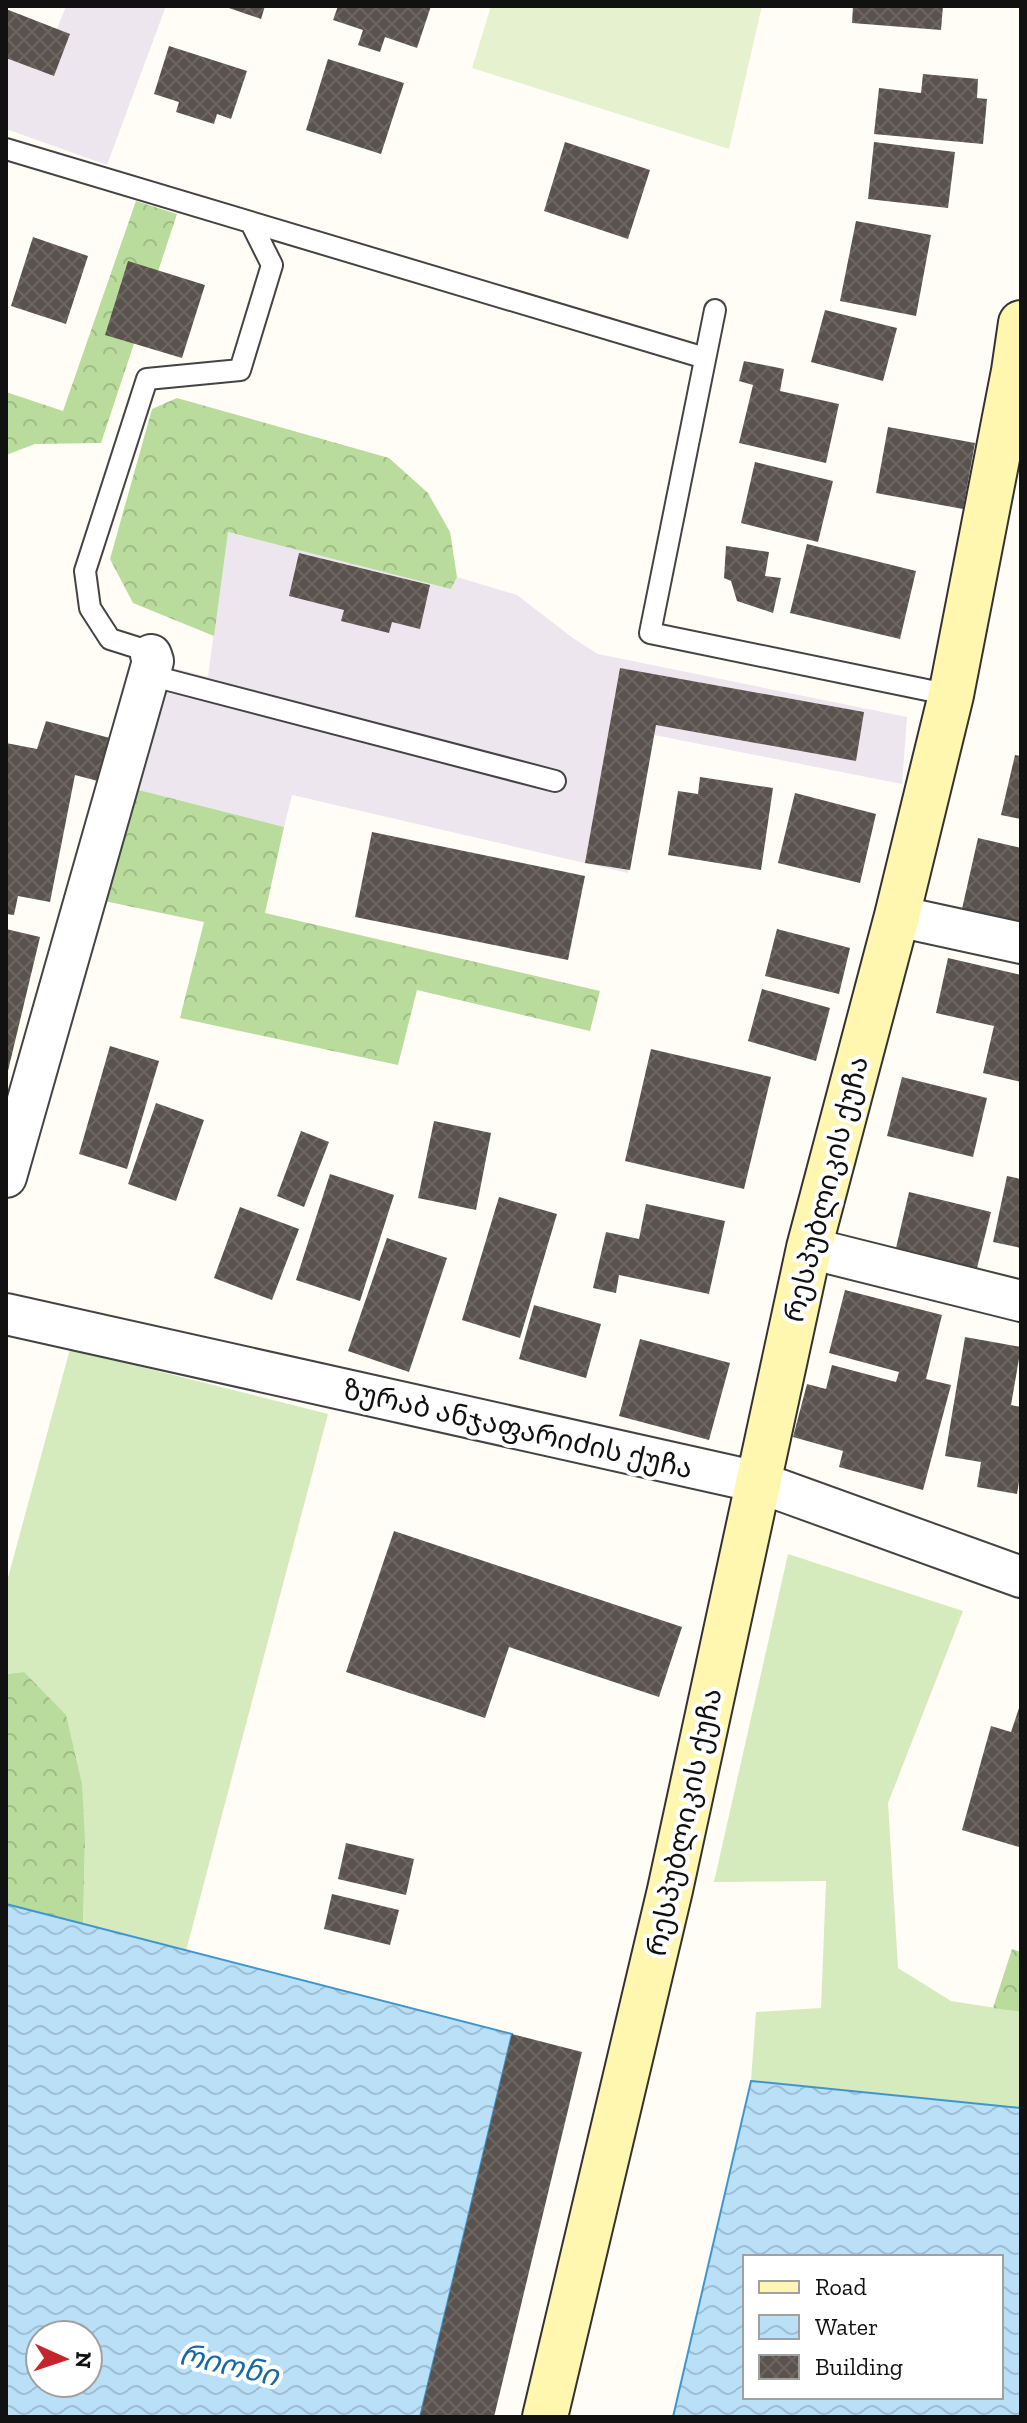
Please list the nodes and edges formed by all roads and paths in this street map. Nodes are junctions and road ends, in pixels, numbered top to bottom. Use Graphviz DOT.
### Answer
graph roads {
  1 [pos="6,149"];
  2 [pos="251,223"];
  3 [pos="715,310"];
  4 [pos="1021,323"];
  5 [pos="705,358"];
  6 [pos="150,665"];
  7 [pos="951,695"];
  8 [pos="555,781"];
  9 [pos="897,916"];
  10 [pos="1021,943"];
  11 [pos="6,1177"];
  12 [pos="809,1248"];
  13 [pos="1021,1301"];
  14 [pos="6,1314"];
  15 [pos="758,1482"];
  16 [pos="1021,1577"];
  17 [pos="545,2417"];
  1 -- 2 [label="lane"];
  2 -- 5 [label="lane"];
  2 -- 6 [label="lane"];
  3 -- 5 [label="lane"];
  4 -- 7 [label="street, რესპუბლიკის ქუჩა"];
  5 -- 7 [label="lane"];
  6 -- 8 [label="lane"];
  6 -- 11 [label="street"];
  7 -- 9 [label="street, რესპუბლიკის ქუჩა"];
  9 -- 10 [label="street"];
  9 -- 12 [label="street, რესპუბლიკის ქუჩა"];
  12 -- 13 [label="street"];
  12 -- 15 [label="street, რესპუბლიკის ქუჩა"];
  14 -- 15 [label="street, ზურაბ ანჯაფარიძის ქუჩა"];
  15 -- 16 [label="street, ზურაბ ანჯაფარიძის ქუჩა"];
  15 -- 17 [label="street, რესპუბლიკის ქუჩა"];
}
